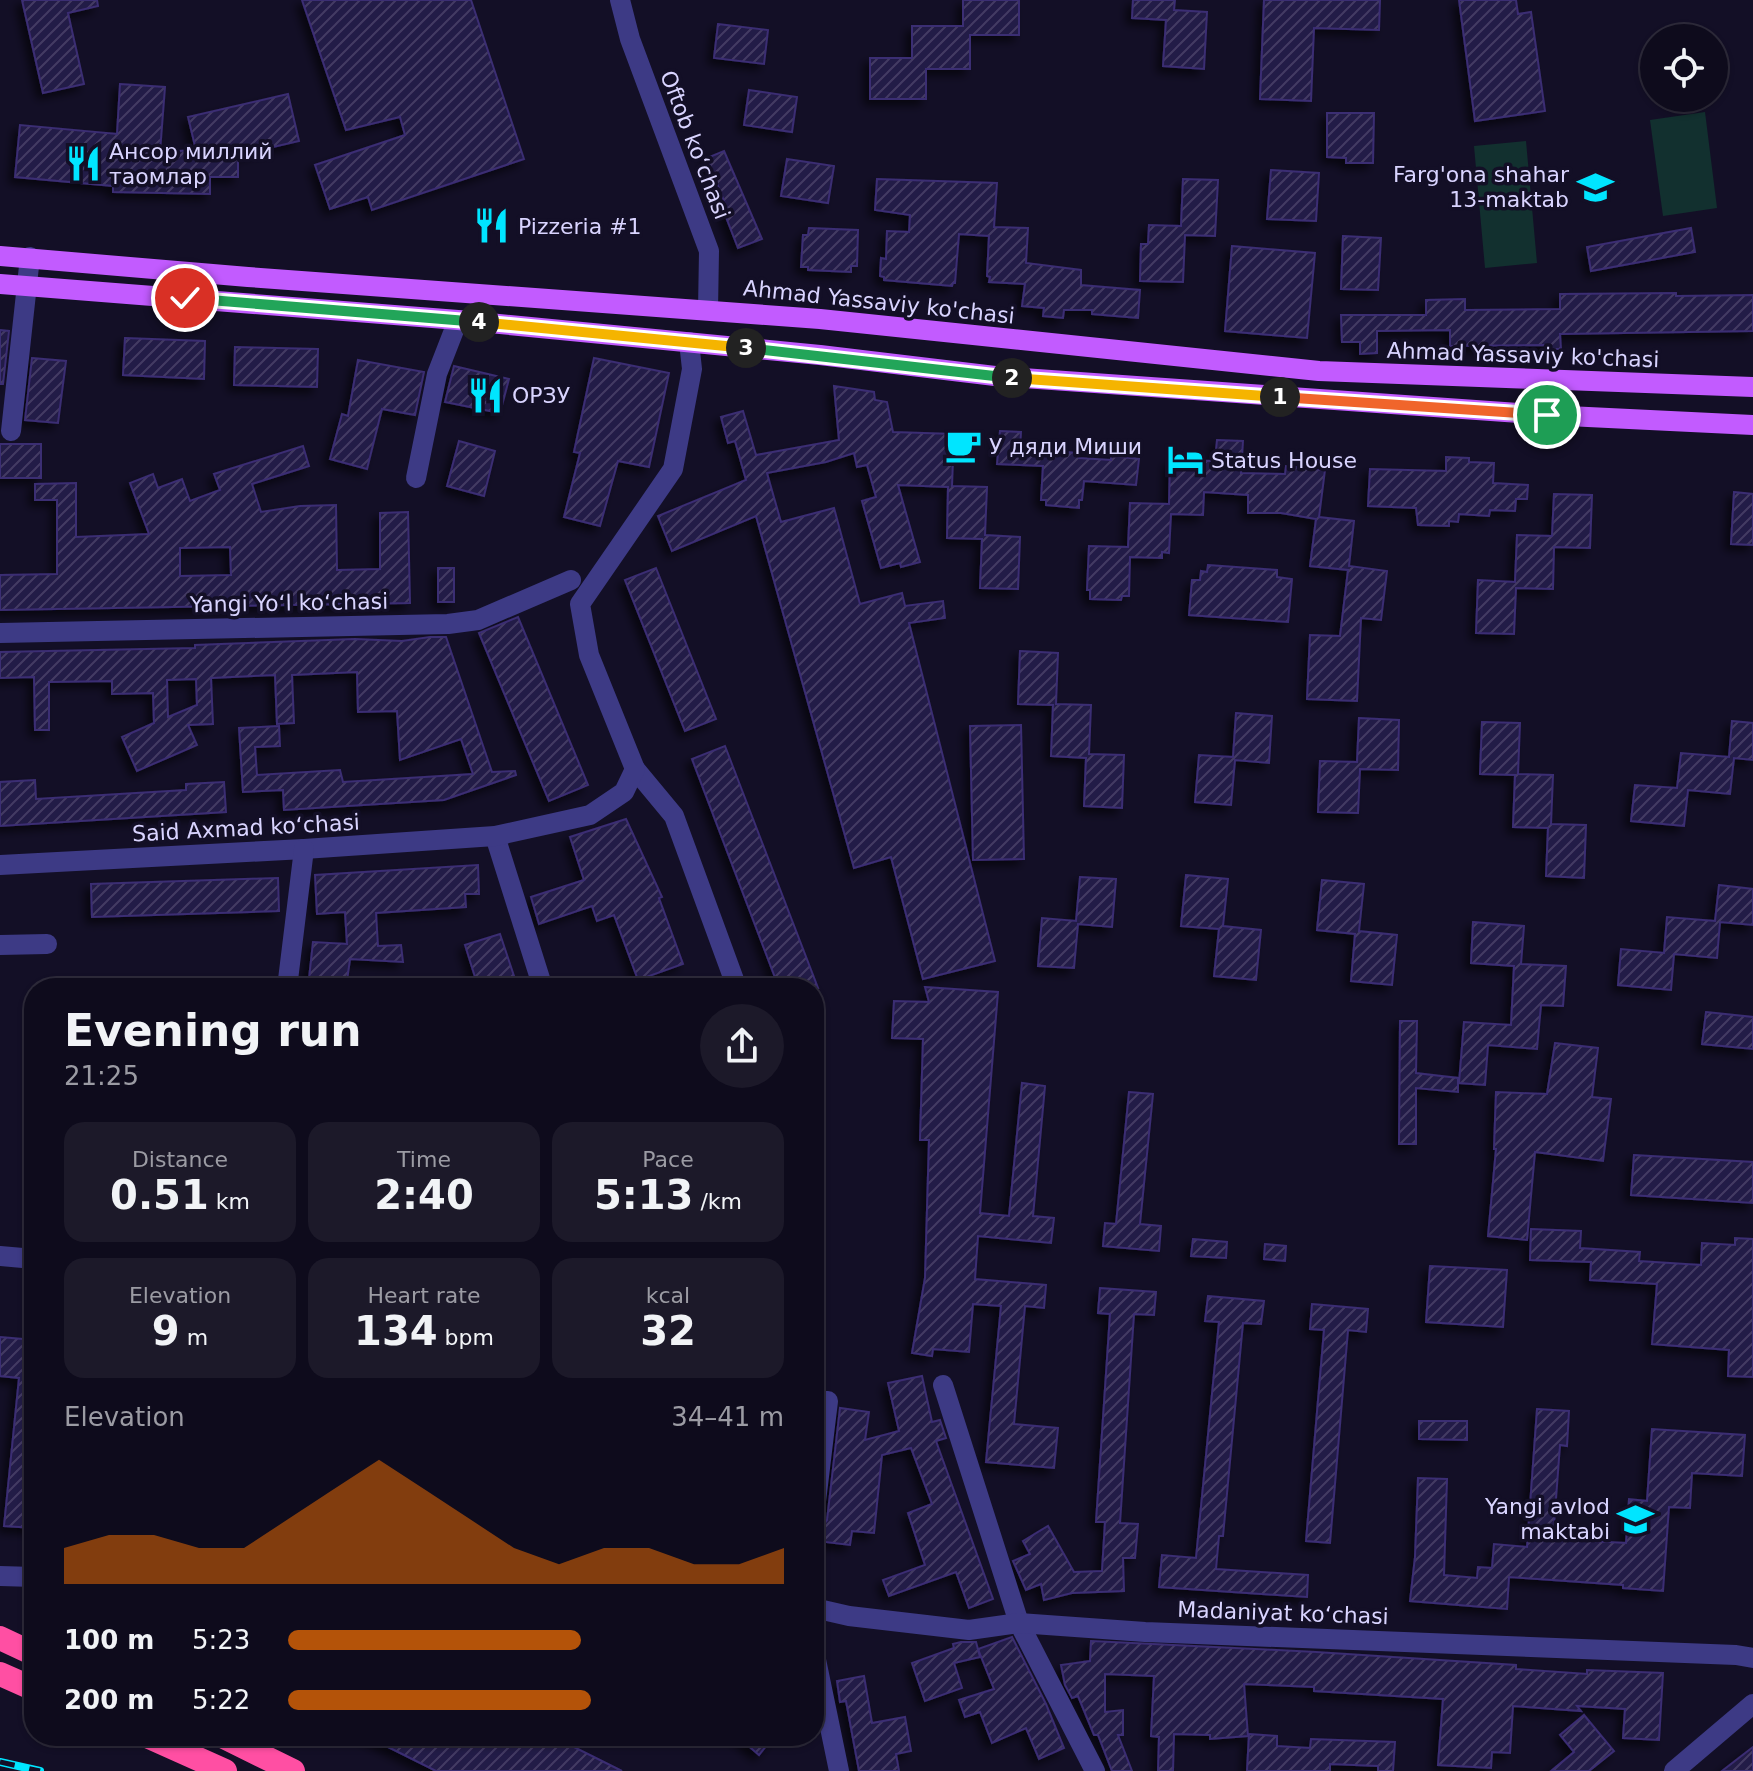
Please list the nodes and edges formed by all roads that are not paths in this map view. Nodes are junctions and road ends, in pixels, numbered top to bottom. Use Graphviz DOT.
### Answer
graph roads {
  1 [pos="620,0"];
  2 [pos="0,256"];
  3 [pos="30,257"];
  4 [pos="0,284"];
  5 [pos="28,287"];
  6 [pos="708,310"];
  7 [pos="458,320"];
  8 [pos="689,342"];
  9 [pos="1753,387"];
  10 [pos="1753,425"];
  11 [pos="11,431"];
  12 [pos="416,478"];
  13 [pos="571,580"];
  14 [pos="0,633"];
  15 [pos="635,769"];
  16 [pos="495,836"];
  17 [pos="304,849"];
  18 [pos="0,865"];
  19 [pos="47,944"];
  20 [pos="0,945"];
  21 [pos="288,978"];
  22 [pos="540,978"];
  23 [pos="733,978"];
  24 [pos="0,1256"];
  25 [pos="24,1258"];
  26 [pos="943,1385"];
  27 [pos="824,1401"];
  28 [pos="824,1434"];
  29 [pos="0,1576"];
  30 [pos="24,1577"];
  31 [pos="824,1610"];
  32 [pos="1019,1623"];
  33 [pos="0,1638"];
  34 [pos="24,1649"];
  35 [pos="1753,1658"];
  36 [pos="0,1674"];
  37 [pos="24,1685"];
  38 [pos="824,1698"];
  39 [pos="1753,1704"];
  40 [pos="169,1746"];
  41 [pos="242,1746"];
  42 [pos="225,1771"];
  43 [pos="293,1771"];
  44 [pos="839,1771"];
  45 [pos="1095,1771"];
  46 [pos="1674,1771"];
  1 -- 6 [label="street, Oftob koʻchasi"];
  2 -- 3 [label="main road, Ahmad Yassaviy ko'chasi"];
  3 -- 5 [label="street"];
  3 -- 6 [label="main road, Ahmad Yassaviy ko'chasi"];
  4 -- 5 [label="main road"];
  5 -- 7 [label="main road"];
  5 -- 11 [label="street"];
  6 -- 9 [label="main road, Ahmad Yassaviy ko'chasi"];
  7 -- 8 [label="main road"];
  7 -- 12 [label="street"];
  8 -- 10 [label="main road"];
  8 -- 15 [label="street"];
  13 -- 14 [label="street, Yangi Yoʻl koʻchasi"];
  15 -- 16 [label="street, Said Axmad koʻchasi"];
  15 -- 23 [label="street"];
  16 -- 17 [label="street, Said Axmad koʻchasi"];
  16 -- 22 [label="street"];
  17 -- 18 [label="street, Said Axmad koʻchasi"];
  17 -- 21 [label="street"];
  19 -- 20 [label="street"];
  24 -- 25 [label="street"];
  26 -- 32 [label="street"];
  27 -- 28 [label="street"];
  29 -- 30 [label="street"];
  31 -- 32 [label="street, Madaniyat koʻchasi"];
  32 -- 35 [label="street, Madaniyat koʻchasi"];
  32 -- 45 [label="street"];
  33 -- 34 [label="highway"];
  36 -- 37 [label="highway"];
  38 -- 44 [label="street"];
  39 -- 46 [label="street"];
  40 -- 42 [label="highway"];
  41 -- 43 [label="highway"];
}
